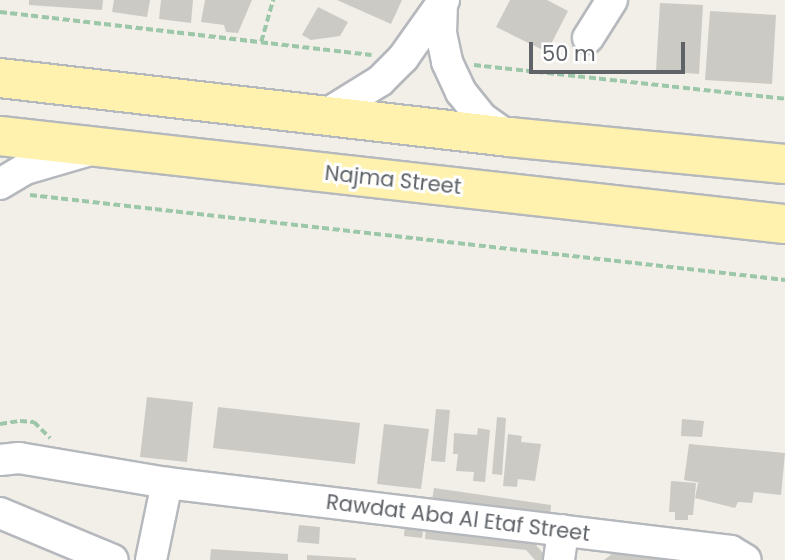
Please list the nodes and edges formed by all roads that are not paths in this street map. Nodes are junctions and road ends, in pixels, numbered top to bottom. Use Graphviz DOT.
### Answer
graph roads {
  1 [pos="612,0"];
  2 [pos="443,2"];
  3 [pos="588,38"];
  4 [pos="0,78"];
  5 [pos="325,115"];
  6 [pos="0,136"];
  7 [pos="509,137"];
  8 [pos="104,147"];
  9 [pos="785,164"];
  10 [pos="11,189"];
  11 [pos="785,224"];
  12 [pos="0,445"];
  13 [pos="29,459"];
  14 [pos="0,460"];
  15 [pos="167,483"];
  16 [pos="0,513"];
  17 [pos="563,530"];
  18 [pos="113,560"];
  19 [pos="151,560"];
  20 [pos="559,560"];
  21 [pos="746,560"];
  1 -- 3 [label="street"];
  2 -- 5 [label="street"];
  2 -- 7 [label="street"];
  4 -- 5 [label="main road"];
  5 -- 7 [label="main road"];
  6 -- 8 [label="main road, Najma Street"];
  7 -- 9 [label="main road"];
  8 -- 10 [label="street"];
  8 -- 11 [label="main road, Najma Street"];
  12 -- 13 [label="street"];
  13 -- 14 [label="street, Rawdat Aba Al Etaf Street"];
  13 -- 15 [label="street, Rawdat Aba Al Etaf Street"];
  15 -- 17 [label="street, Rawdat Aba Al Etaf Street"];
  15 -- 19 [label="street"];
  16 -- 18 [label="street"];
  17 -- 20 [label="street"];
  17 -- 21 [label="street, Rawdat Aba Al Etaf Street"];
}
